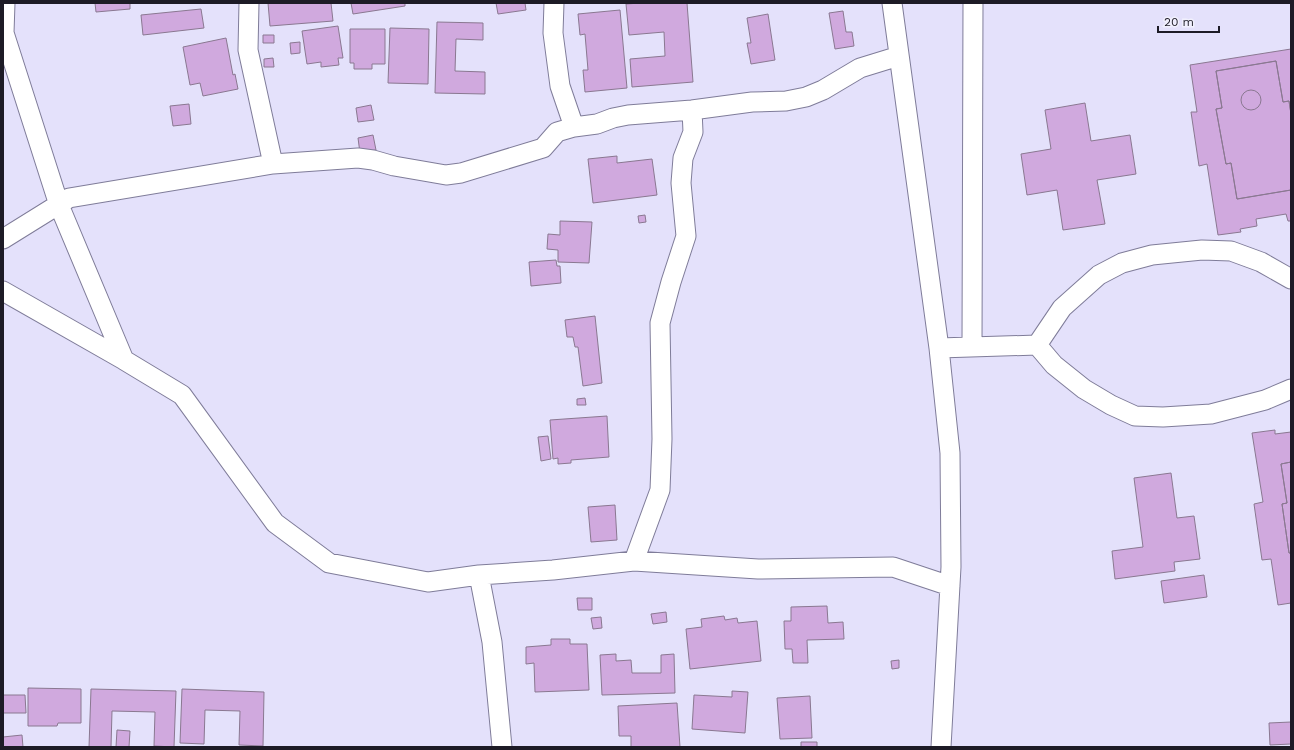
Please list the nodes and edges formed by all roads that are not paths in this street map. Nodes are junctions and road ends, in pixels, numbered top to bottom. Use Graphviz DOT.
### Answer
graph roads {
  1 [pos="5,3"];
  2 [pos="249,3"];
  3 [pos="554,3"];
  4 [pos="892,3"];
  5 [pos="973,3"];
  6 [pos="899,56"];
  7 [pos="692,110"];
  8 [pos="574,127"];
  9 [pos="273,164"];
  10 [pos="59,205"];
  11 [pos="3,239"];
  12 [pos="1291,279"];
  13 [pos="3,291"];
  14 [pos="1036,345"];
  15 [pos="972,347"];
  16 [pos="938,348"];
  17 [pos="124,360"];
  18 [pos="1291,388"];
  19 [pos="634,561"];
  20 [pos="479,575"];
  21 [pos="950,586"];
  22 [pos="502,747"];
  23 [pos="940,747"];
  1 -- 10 [label="street"];
  2 -- 9 [label="street"];
  3 -- 8 [label="street"];
  4 -- 6 [label="street"];
  5 -- 15 [label="street"];
  6 -- 7 [label="street"];
  6 -- 16 [label="street"];
  7 -- 8 [label="street"];
  7 -- 19 [label="street"];
  8 -- 9 [label="street"];
  9 -- 10 [label="street"];
  10 -- 11 [label="street"];
  10 -- 17 [label="street"];
  12 -- 14 [label="street"];
  13 -- 17 [label="street"];
  14 -- 15 [label="street"];
  14 -- 18 [label="street"];
  15 -- 16 [label="street"];
  16 -- 21 [label="street"];
  17 -- 20 [label="street"];
  19 -- 20 [label="street"];
  19 -- 21 [label="street"];
  20 -- 22 [label="street"];
  21 -- 23 [label="street"];
}
